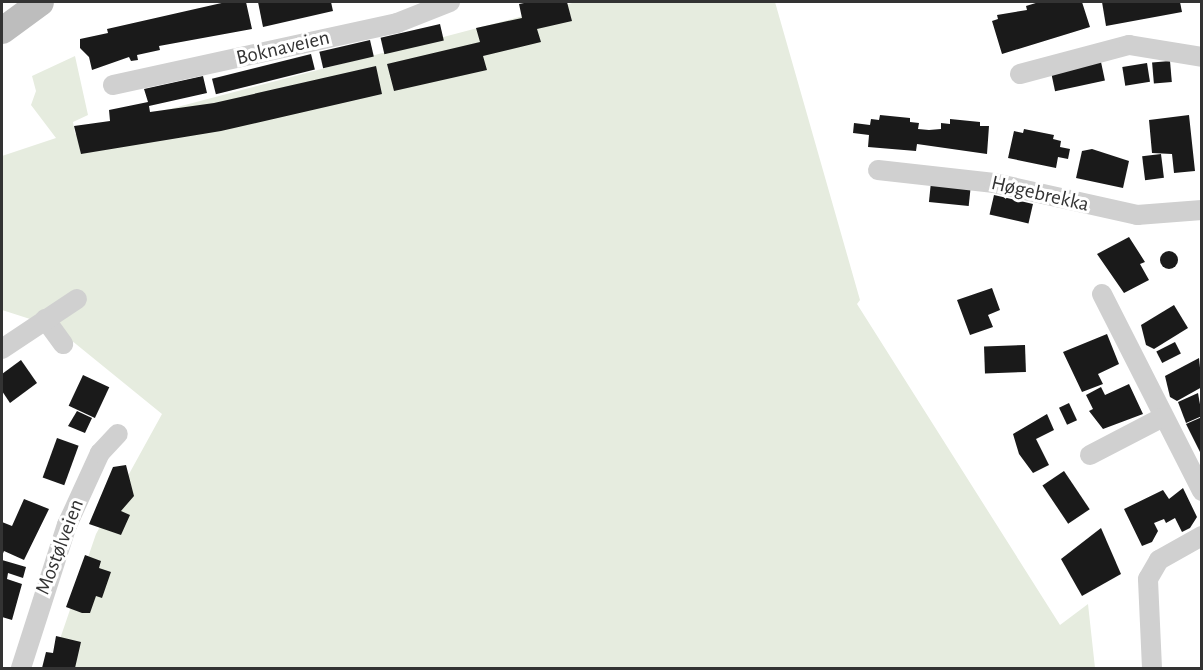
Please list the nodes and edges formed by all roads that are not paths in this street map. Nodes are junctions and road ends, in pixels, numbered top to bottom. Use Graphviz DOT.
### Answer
graph roads {
  1 [pos="40,2"];
  2 [pos="450,2"];
  3 [pos="2,30"];
  4 [pos="1202,57"];
  5 [pos="1020,74"];
  6 [pos="113,85"];
  7 [pos="878,170"];
  8 [pos="1202,210"];
  9 [pos="1102,294"];
  10 [pos="77,298"];
  11 [pos="45,319"];
  12 [pos="63,344"];
  13 [pos="2,349"];
  14 [pos="1161,418"];
  15 [pos="118,434"];
  16 [pos="1090,455"];
  17 [pos="1202,491"];
  18 [pos="1202,536"];
  19 [pos="21,669"];
  20 [pos="1152,669"];
  1 -- 3 [label="main road"];
  2 -- 6 [label="street, Boknaveien"];
  4 -- 5 [label="street"];
  7 -- 8 [label="street, Høgebrekka"];
  9 -- 14 [label="street"];
  10 -- 11 [label="street"];
  11 -- 12 [label="street"];
  11 -- 13 [label="street"];
  14 -- 16 [label="street"];
  14 -- 17 [label="street"];
  15 -- 19 [label="street, Mostølveien"];
  18 -- 20 [label="street"];
}
